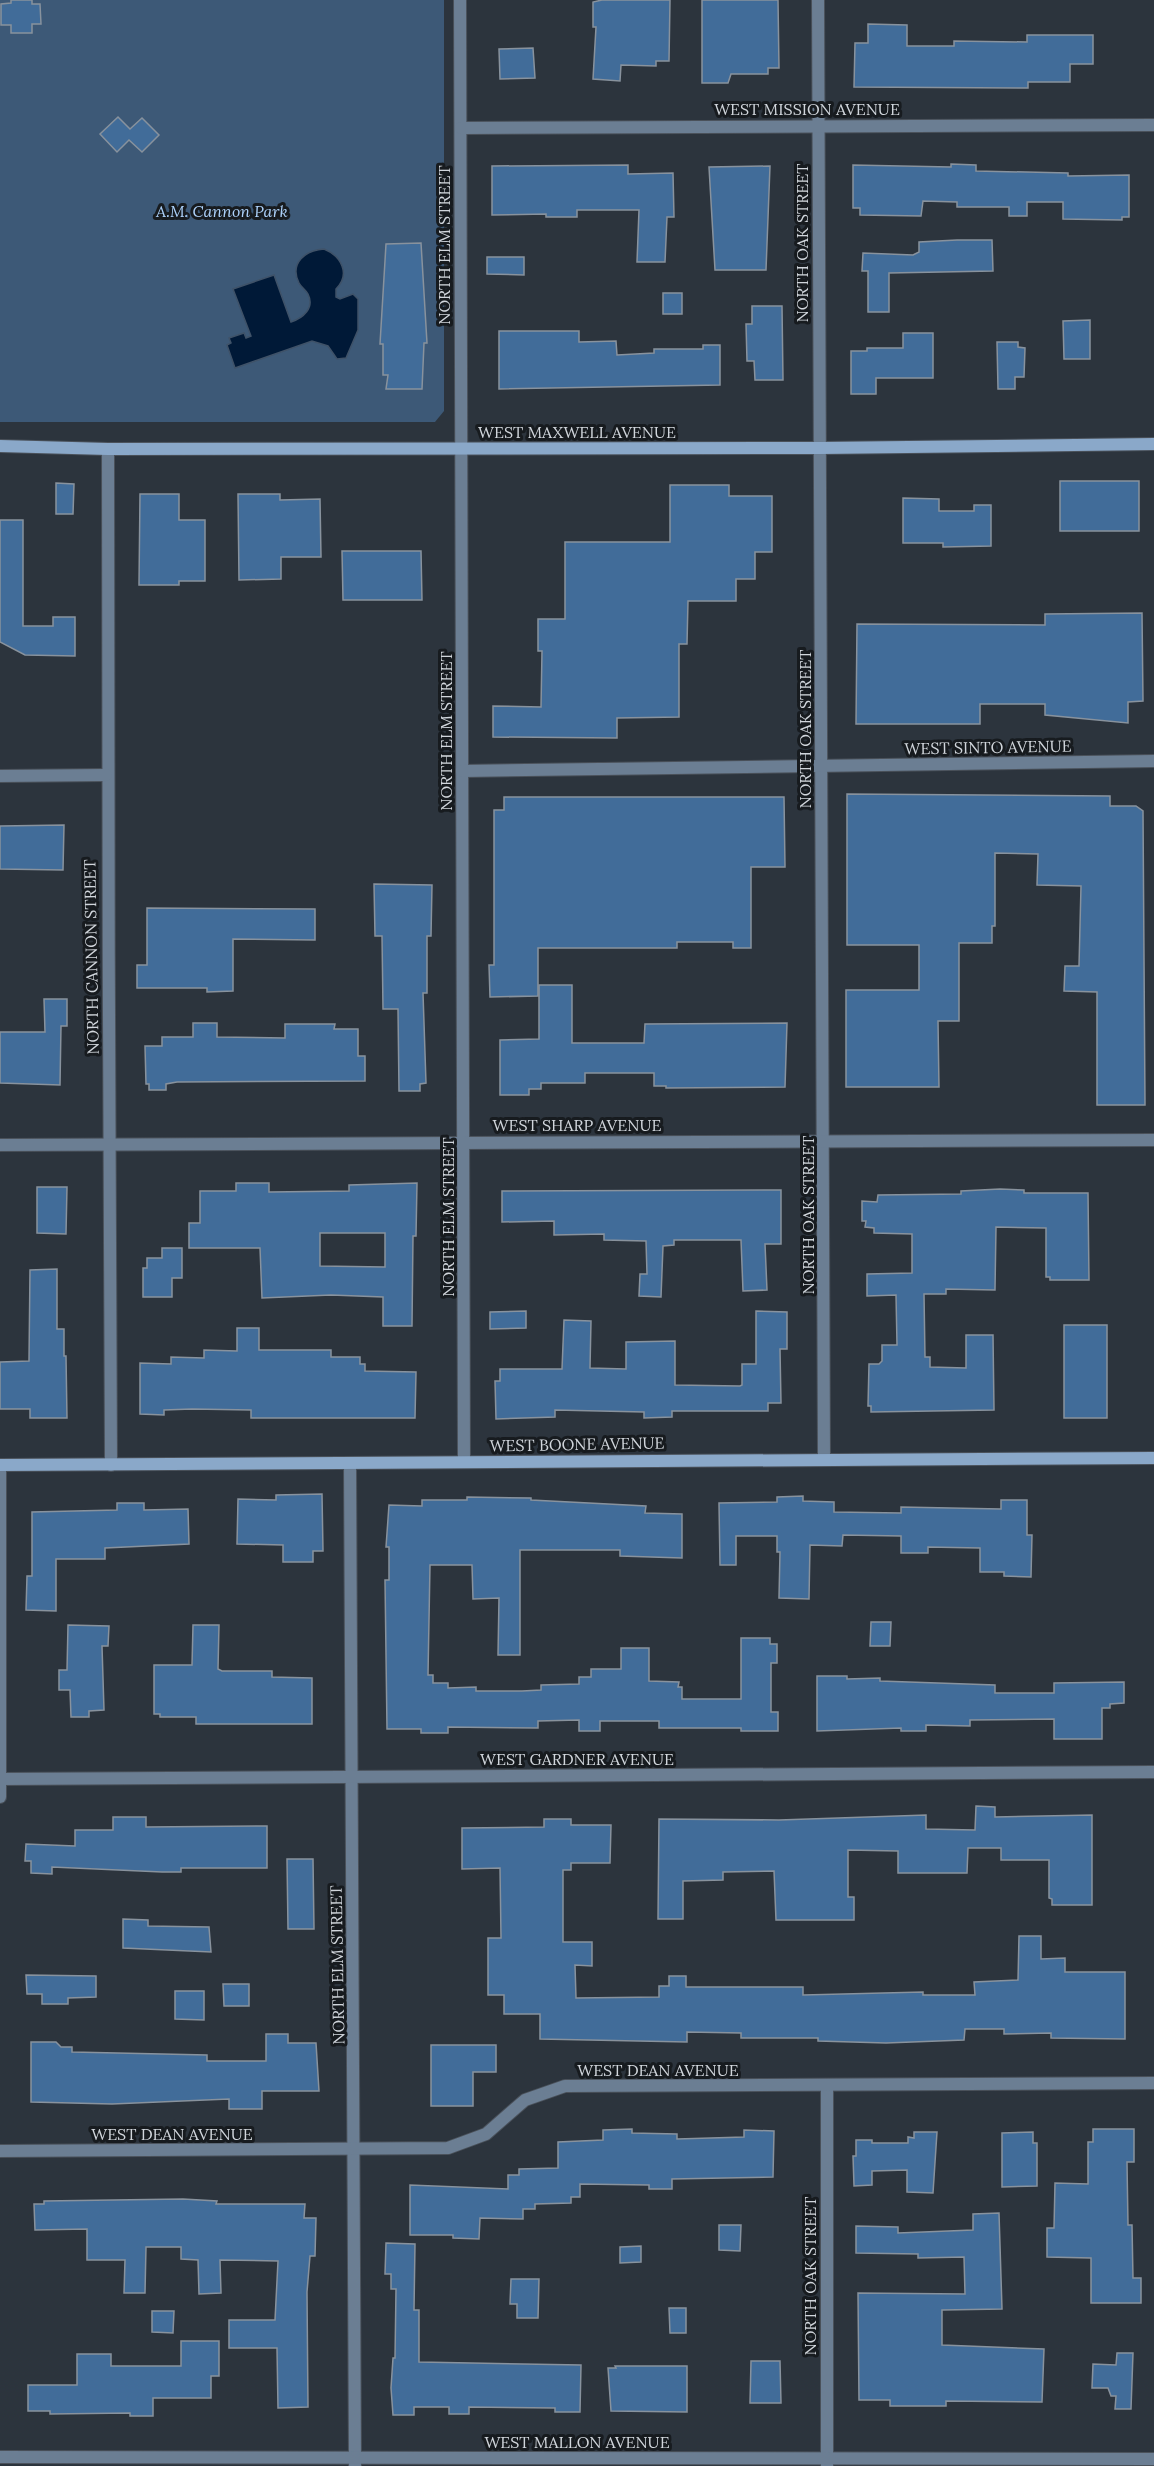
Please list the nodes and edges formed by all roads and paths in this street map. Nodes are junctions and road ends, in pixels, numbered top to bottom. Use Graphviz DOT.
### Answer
graph roads {
  1 [pos="460,0"];
  2 [pos="818,0"];
  3 [pos="818,125"];
  4 [pos="1154,125"];
  5 [pos="460,128"];
  6 [pos="1154,444"];
  7 [pos="0,446"];
  8 [pos="460,448"];
  9 [pos="820,448"];
  10 [pos="108,449"];
  11 [pos="1154,761"];
  12 [pos="822,765"];
  13 [pos="462,771"];
  14 [pos="106,775"];
  15 [pos="0,776"];
  16 [pos="1154,1140"];
  17 [pos="464,1141"];
  18 [pos="824,1141"];
  19 [pos="111,1144"];
  20 [pos="0,1145"];
  21 [pos="824,1458"];
  22 [pos="1154,1458"];
  23 [pos="464,1462"];
  24 [pos="350,1464"];
  25 [pos="111,1465"];
  26 [pos="0,1466"];
  27 [pos="1154,1772"];
  28 [pos="352,1777"];
  29 [pos="0,1779"];
  30 [pos="0,1797"];
  31 [pos="1154,2084"];
  32 [pos="826,2086"];
  33 [pos="355,2150"];
  34 [pos="0,2151"];
  35 [pos="0,2457"];
  36 [pos="1154,2459"];
  37 [pos="355,2462"];
  38 [pos="826,2463"];
  1 -- 5 [label="street, NORTH ELM STREET"];
  2 -- 3 [label="street, NORTH OAK STREET"];
  3 -- 4 [label="street, WEST MISSION AVENUE"];
  3 -- 5 [label="street, WEST MISSION AVENUE"];
  3 -- 9 [label="street, NORTH OAK STREET"];
  5 -- 8 [label="street, NORTH ELM STREET"];
  6 -- 9 [label="main road, WEST MAXWELL AVENUE"];
  7 -- 10 [label="main road, WEST MAXWELL AVENUE"];
  8 -- 9 [label="main road, WEST MAXWELL AVENUE"];
  8 -- 10 [label="main road, WEST MAXWELL AVENUE"];
  8 -- 13 [label="street, NORTH ELM STREET"];
  9 -- 12 [label="street, NORTH OAK STREET"];
  10 -- 14 [label="street, NORTH CANNON STREET"];
  11 -- 12 [label="street, WEST SINTO AVENUE"];
  12 -- 13 [label="street, WEST SINTO AVENUE"];
  12 -- 18 [label="street, NORTH OAK STREET"];
  13 -- 17 [label="street, NORTH ELM STREET"];
  14 -- 15 [label="street"];
  14 -- 19 [label="street, NORTH CANNON STREET"];
  16 -- 18 [label="street, WEST SHARP AVENUE"];
  17 -- 18 [label="street, WEST SHARP AVENUE"];
  17 -- 19 [label="street, WEST SHARP AVENUE"];
  17 -- 23 [label="street, NORTH ELM STREET"];
  18 -- 21 [label="street, NORTH OAK STREET"];
  19 -- 20 [label="street, WEST SHARP AVENUE"];
  19 -- 25 [label="street, NORTH CANNON STREET"];
  21 -- 22 [label="main road, WEST BOONE AVENUE"];
  21 -- 23 [label="main road, WEST BOONE AVENUE"];
  23 -- 24 [label="main road, WEST BOONE AVENUE"];
  24 -- 25 [label="main road, WEST BOONE AVENUE"];
  24 -- 28 [label="street, NORTH ELM STREET"];
  25 -- 26 [label="main road, WEST BOONE AVENUE"];
  26 -- 29 [label="street"];
  27 -- 28 [label="street, WEST GARDNER AVENUE"];
  28 -- 29 [label="street, WEST GARDNER AVENUE"];
  28 -- 33 [label="street, NORTH ELM STREET"];
  29 -- 30 [label="street"];
  31 -- 32 [label="street, WEST DEAN AVENUE"];
  32 -- 33 [label="street, WEST DEAN AVENUE"];
  32 -- 38 [label="street, NORTH OAK STREET"];
  33 -- 34 [label="street, WEST DEAN AVENUE"];
  33 -- 37 [label="street, NORTH ELM STREET"];
  35 -- 37 [label="street, WEST MALLON AVENUE"];
  36 -- 38 [label="street, WEST MALLON AVENUE"];
  37 -- 38 [label="street, WEST MALLON AVENUE"];
}
